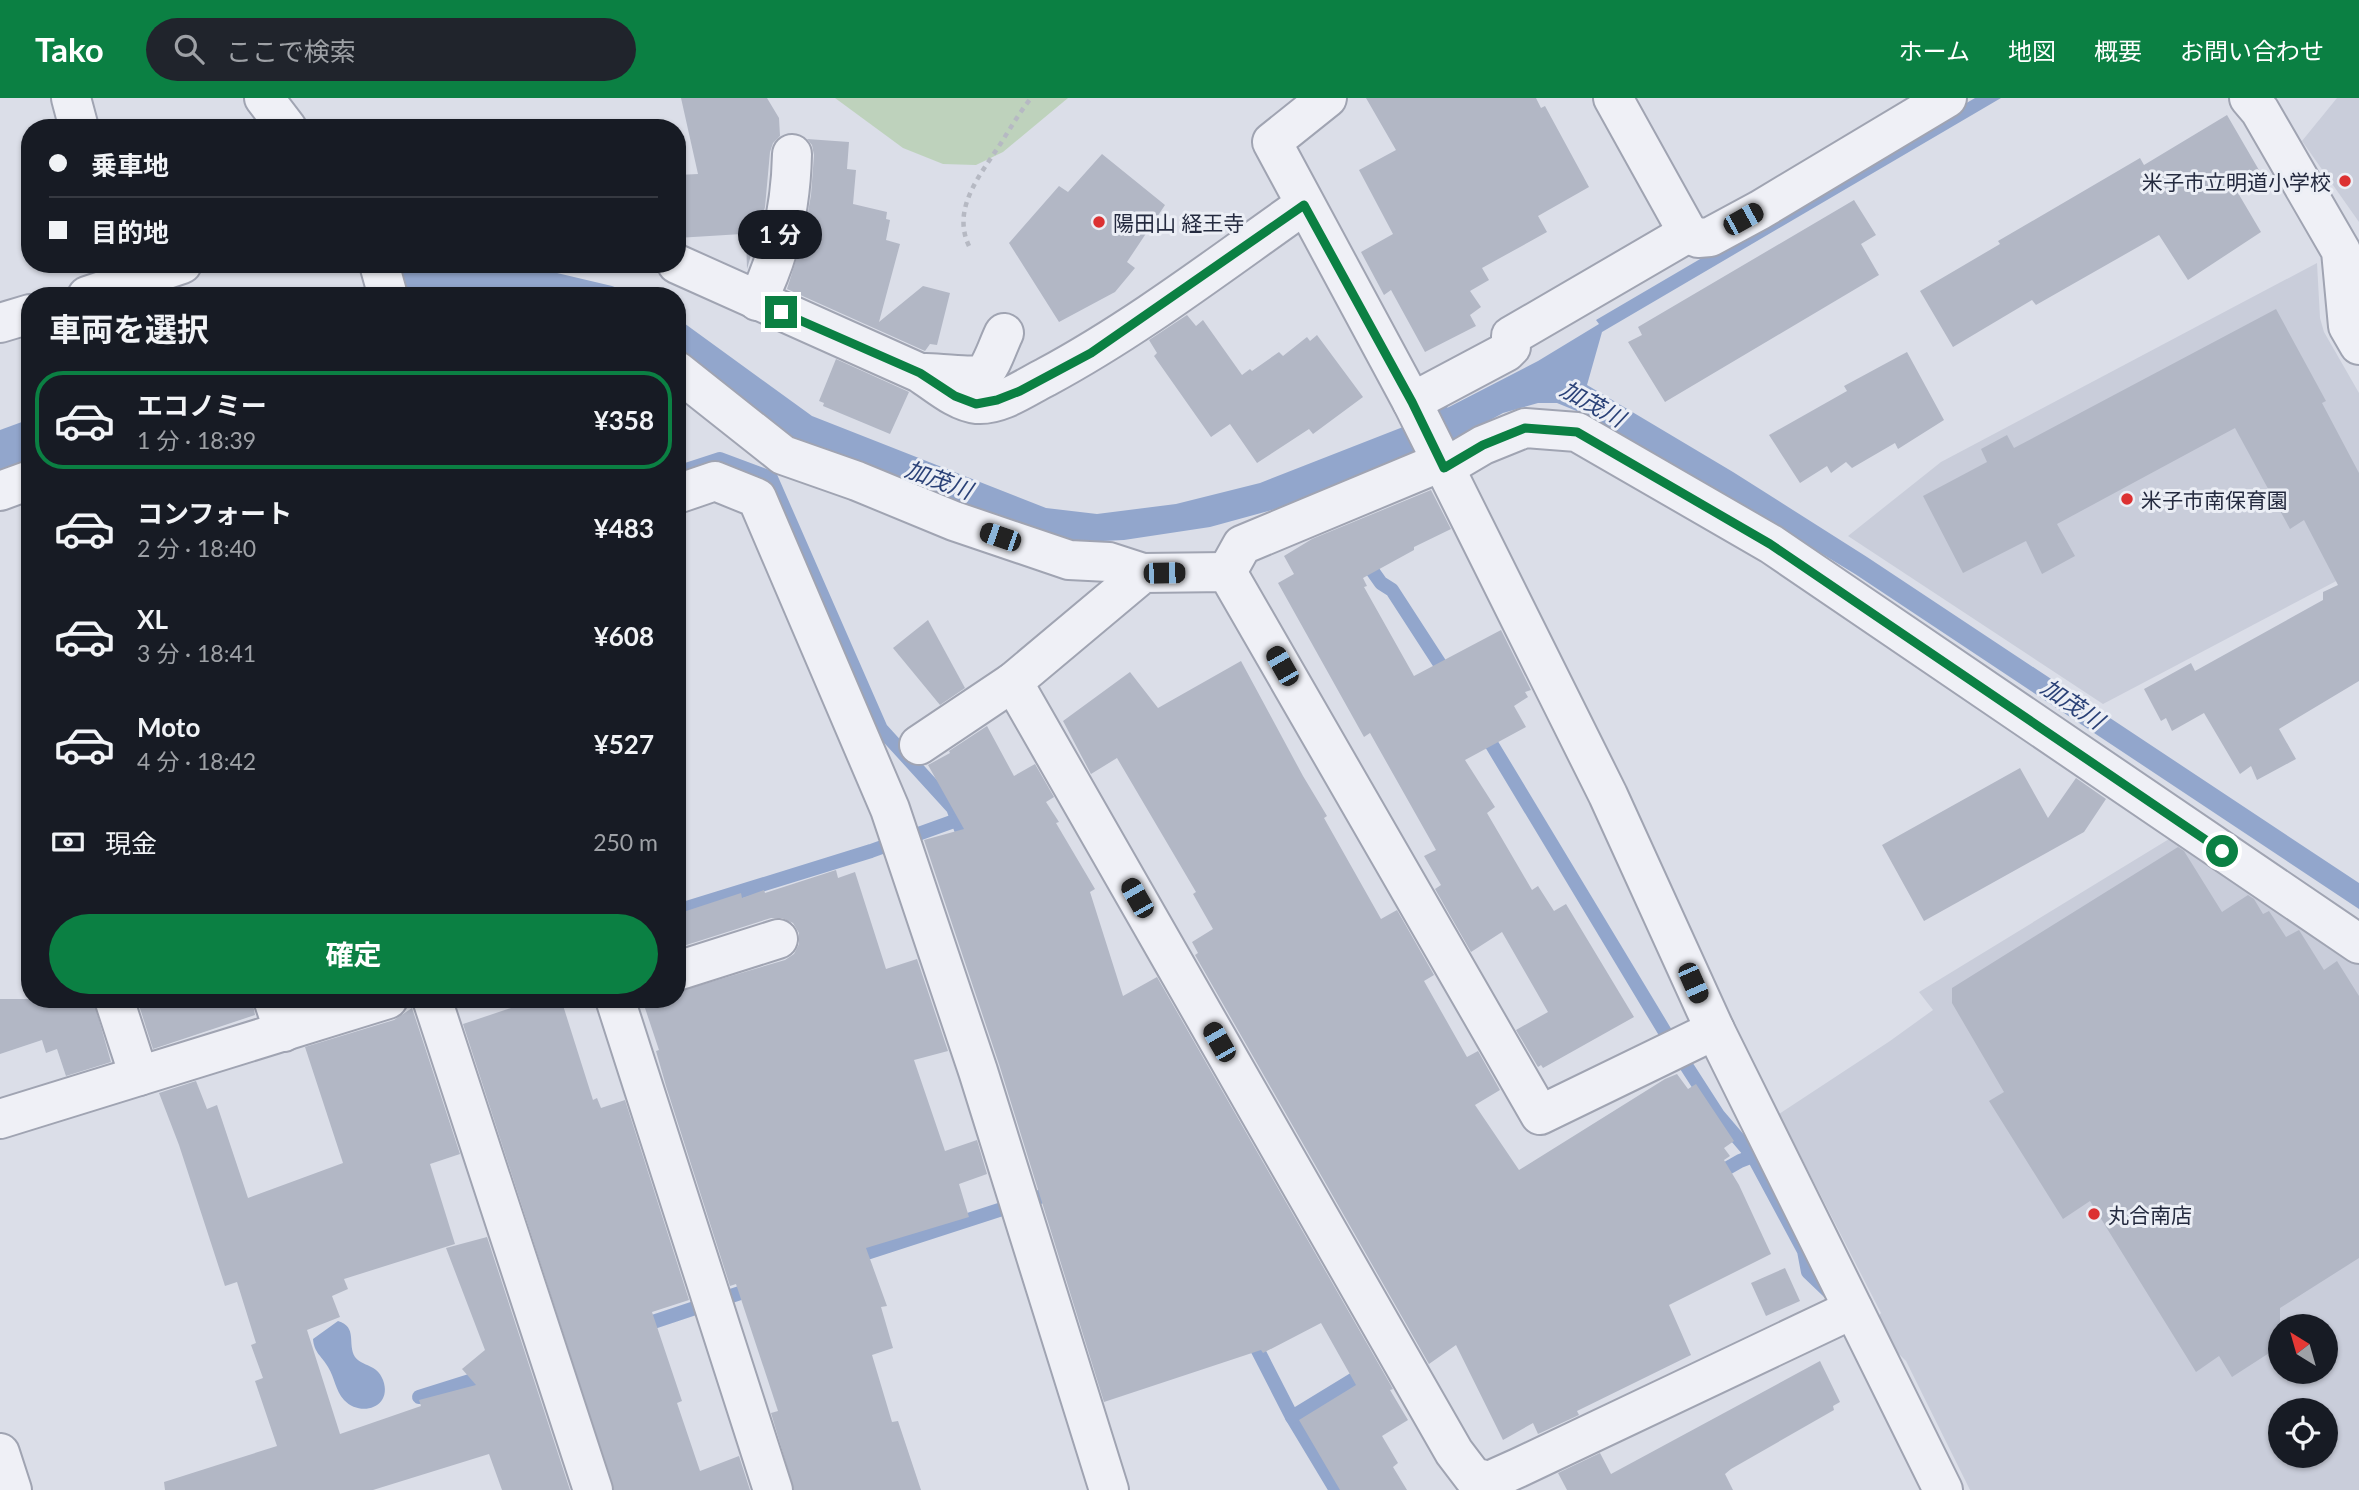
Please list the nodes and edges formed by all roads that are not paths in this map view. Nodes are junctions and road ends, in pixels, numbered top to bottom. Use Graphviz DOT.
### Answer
graph roads {
  1 [pos="71,98"];
  2 [pos="264,98"];
  3 [pos="1327,98"];
  4 [pos="1613,98"];
  5 [pos="1947,98"];
  6 [pos="2249,98"];
  7 [pos="77,119"];
  8 [pos="280,119"];
  9 [pos="792,154"];
  10 [pos="1304,205"];
  11 [pos="1688,233"];
  12 [pos="686,268"];
  13 [pos="127,273"];
  14 [pos="103,287"];
  15 [pos="757,301"];
  16 [pos="21,317"];
  17 [pos="0,323"];
  18 [pos="1004,333"];
  19 [pos="2359,345"];
  20 [pos="920,373"];
  21 [pos="686,378"];
  22 [pos="1412,402"];
  23 [pos="1443,465"];
  24 [pos="21,483"];
  25 [pos="0,491"];
  26 [pos="686,491"];
  27 [pos="1227,572"];
  28 [pos="1143,573"];
  29 [pos="1013,682"];
  30 [pos="919,745"];
  31 [pos="778,939"];
  32 [pos="2359,944"];
  33 [pos="686,968"];
  34 [pos="117,1008"];
  35 [pos="327,1008"];
  36 [pos="435,1008"];
  37 [pos="618,1008"];
  38 [pos="279,1015"];
  39 [pos="1715,1030"];
  40 [pos="139,1076"];
  41 [pos="0,1119"];
  42 [pos="1853,1309"];
  43 [pos="0,1453"];
  44 [pos="1492,1485"];
  45 [pos="12,1490"];
  46 [pos="593,1490"];
  47 [pos="773,1490"];
  48 [pos="1109,1490"];
  49 [pos="1943,1490"];
  1 -- 7 [label="street"];
  2 -- 8 [label="street"];
  3 -- 10 [label="street"];
  4 -- 11 [label="street"];
  5 -- 11 [label="street"];
  6 -- 19 [label="street"];
  9 -- 15 [label="street"];
  10 -- 20 [label="street"];
  10 -- 22 [label="street"];
  11 -- 22 [label="street"];
  12 -- 15 [label="street"];
  13 -- 14 [label="street"];
  15 -- 20 [label="street"];
  16 -- 17 [label="street"];
  18 -- 20 [label="street"];
  21 -- 28 [label="street"];
  22 -- 23 [label="street"];
  23 -- 27 [label="street"];
  23 -- 32 [label="street"];
  23 -- 39 [label="street"];
  24 -- 25 [label="street"];
  26 -- 48 [label="street"];
  27 -- 28 [label="street"];
  27 -- 39 [label="street"];
  28 -- 29 [label="street"];
  29 -- 30 [label="street"];
  29 -- 44 [label="street"];
  31 -- 33 [label="street"];
  34 -- 40 [label="street"];
  35 -- 38 [label="street"];
  36 -- 46 [label="street"];
  37 -- 47 [label="street"];
  38 -- 40 [label="street"];
  39 -- 42 [label="street"];
  40 -- 41 [label="street"];
  42 -- 44 [label="street"];
  42 -- 49 [label="street"];
  43 -- 45 [label="street"];
}
